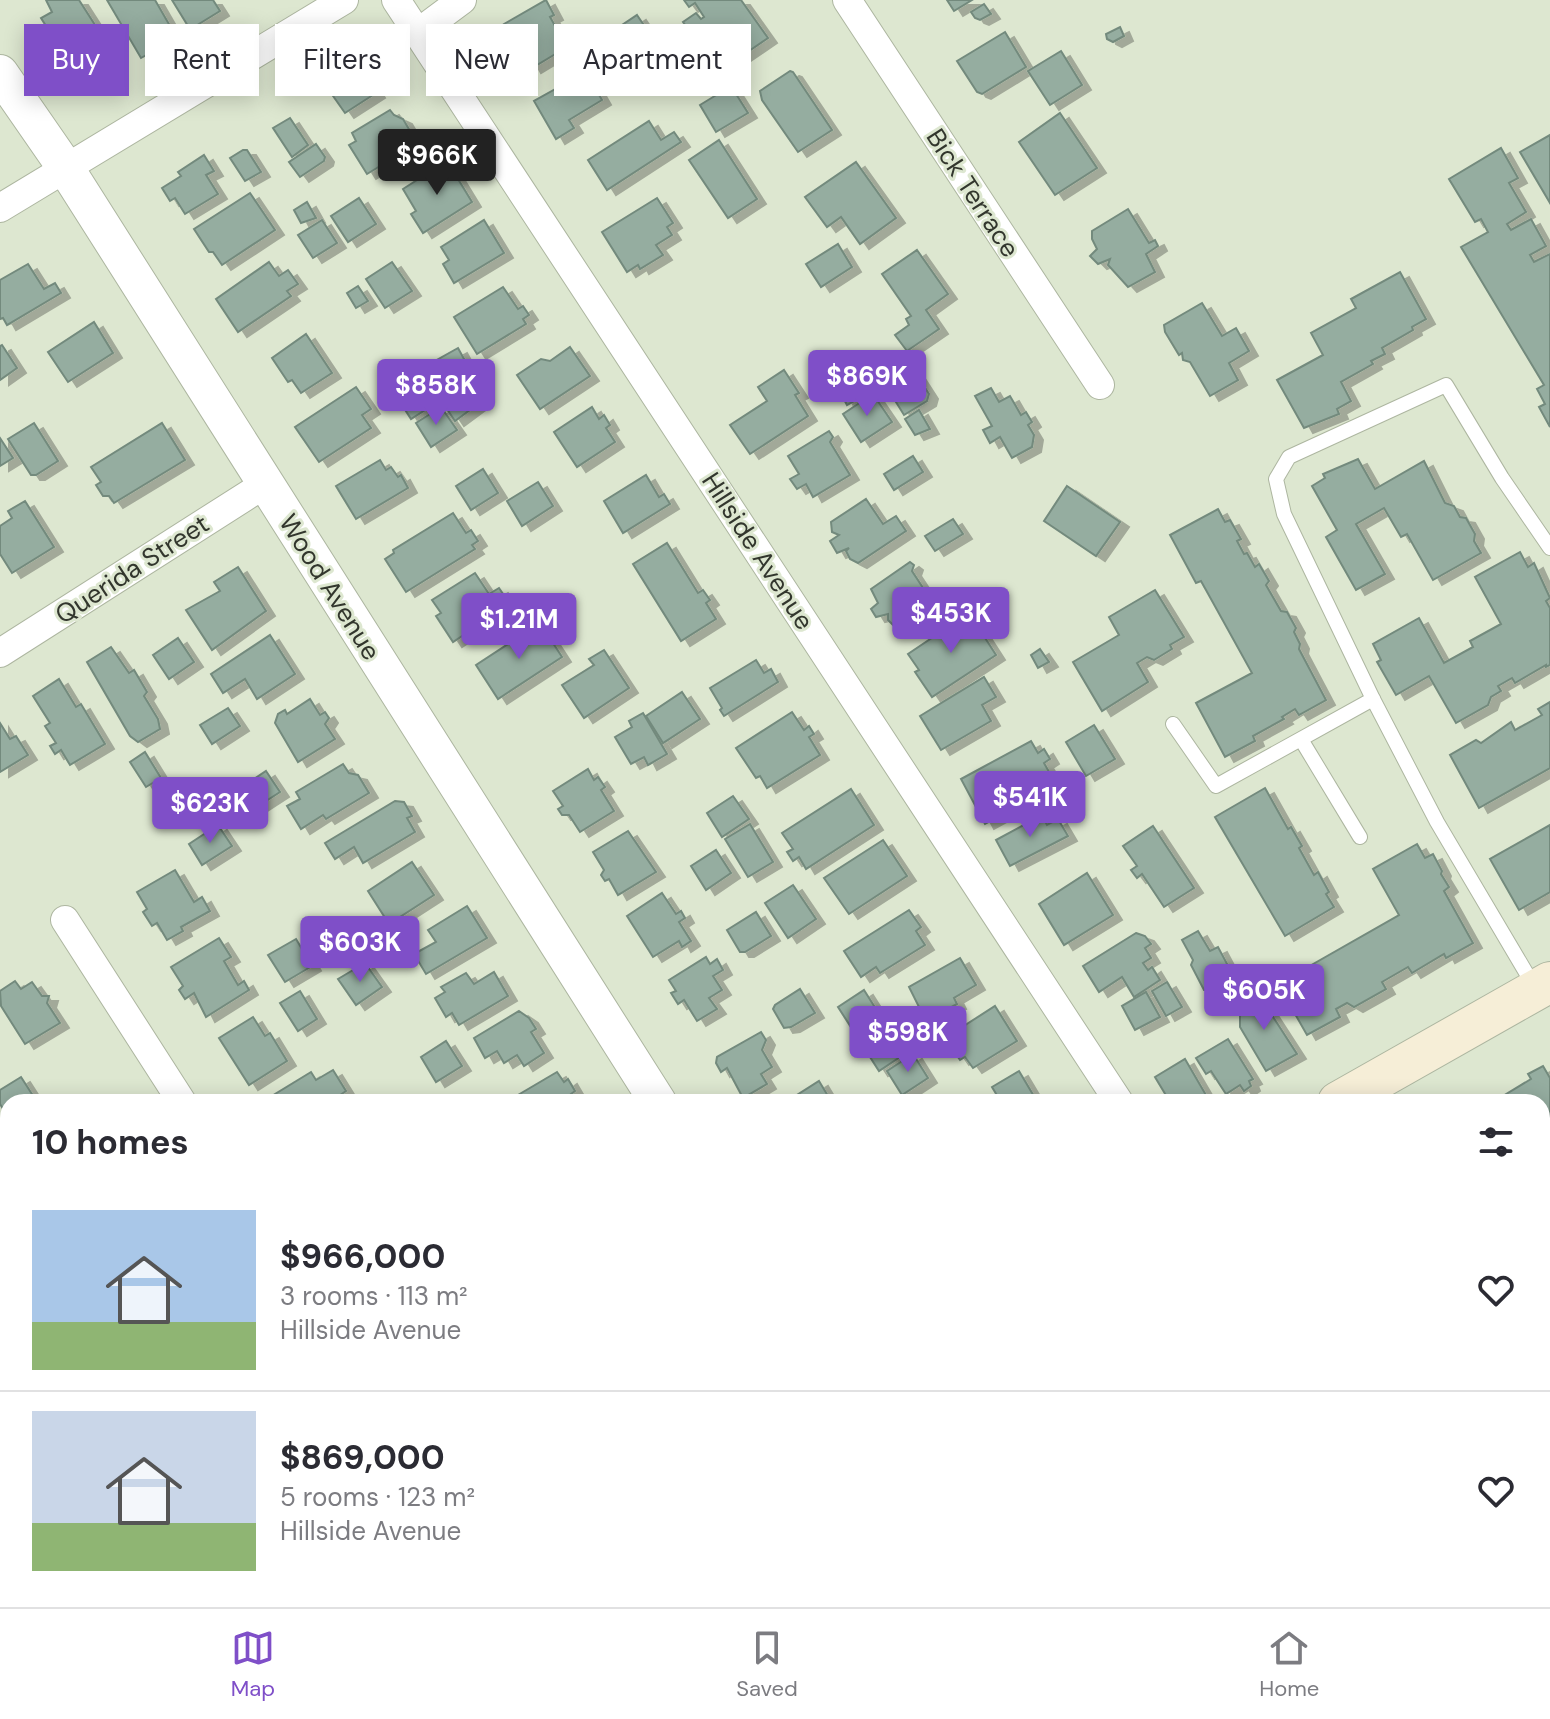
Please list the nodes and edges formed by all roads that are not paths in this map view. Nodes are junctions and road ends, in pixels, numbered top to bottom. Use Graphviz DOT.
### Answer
graph roads {
  1 [pos="344,0"];
  2 [pos="396,0"];
  3 [pos="462,0"];
  4 [pos="847,0"];
  5 [pos="419,32"];
  6 [pos="0,73"];
  7 [pos="65,167"];
  8 [pos="0,208"];
  9 [pos="1100,385"];
  10 [pos="265,484"];
  11 [pos="1550,548"];
  12 [pos="0,653"];
  13 [pos="1373,699"];
  14 [pos="1173,724"];
  15 [pos="1302,741"];
  16 [pos="1360,837"];
  17 [pos="65,920"];
  18 [pos="1543,986"];
  19 [pos="177,1094"];
  20 [pos="653,1094"];
  21 [pos="1114,1094"];
  22 [pos="1352,1094"];
  1 -- 7 [label="street"];
  2 -- 5 [label="street, Hillside Avenue"];
  3 -- 5 [label="street"];
  4 -- 9 [label="street, Bick Terrace"];
  5 -- 21 [label="street, Hillside Avenue"];
  6 -- 7 [label="street, Wood Avenue"];
  7 -- 8 [label="street"];
  7 -- 10 [label="street, Wood Avenue"];
  10 -- 12 [label="street, Querida Street"];
  10 -- 20 [label="street, Wood Avenue"];
  11 -- 13 [label="lane"];
  13 -- 15 [label="lane"];
  13 -- 18 [label="lane"];
  14 -- 15 [label="lane"];
  15 -- 16 [label="lane"];
  17 -- 19 [label="street"];
  18 -- 22 [label="main road"];
}
